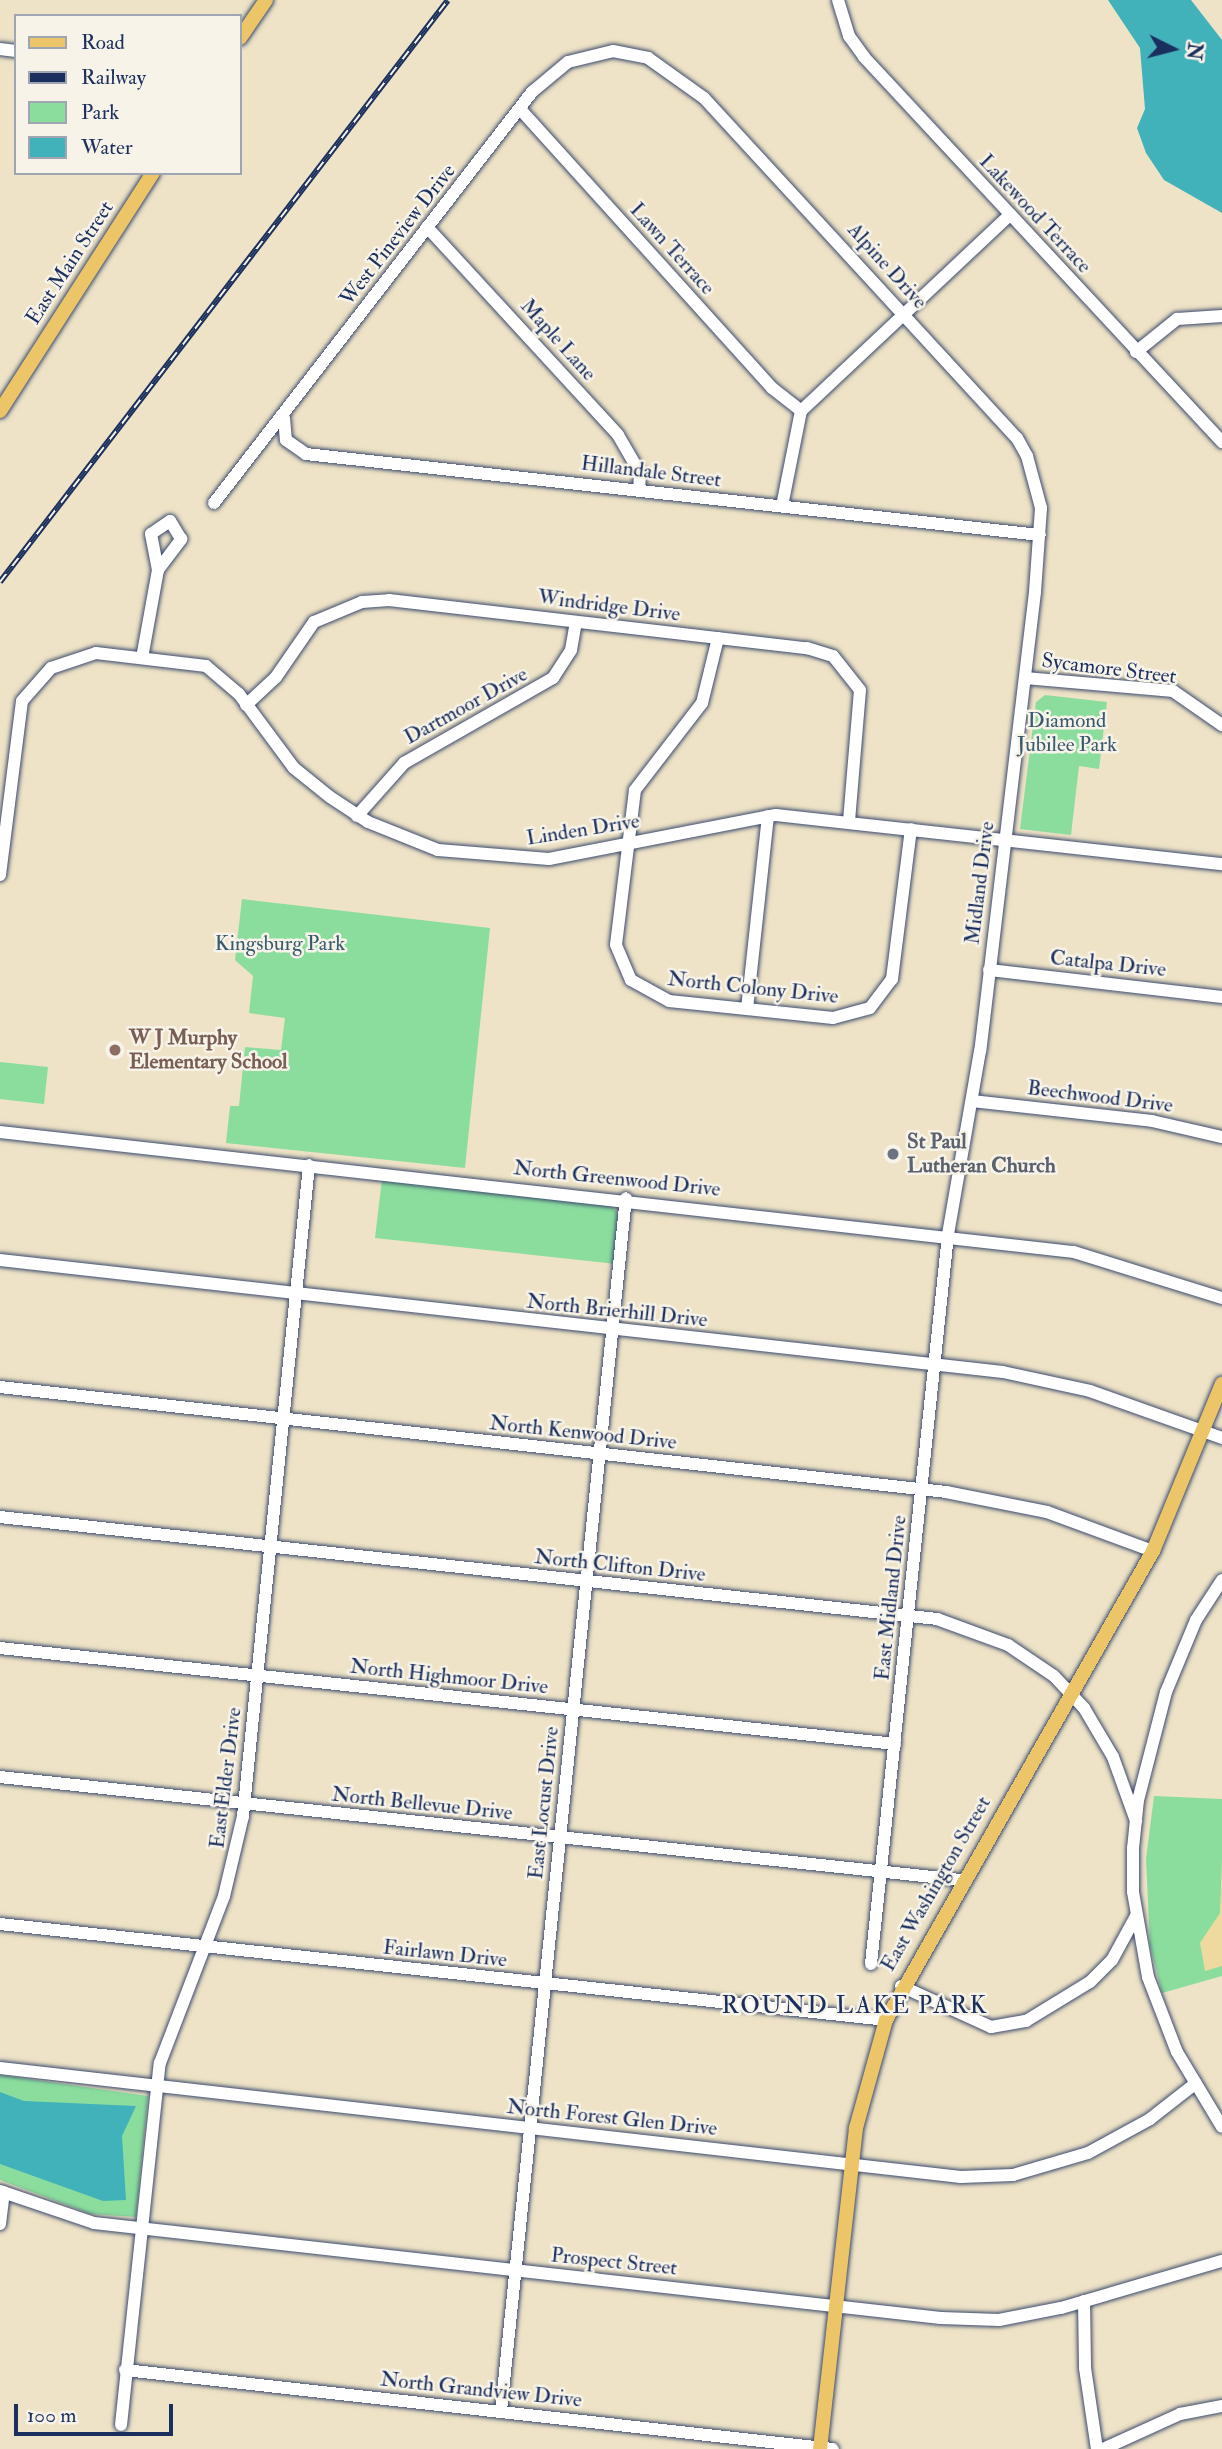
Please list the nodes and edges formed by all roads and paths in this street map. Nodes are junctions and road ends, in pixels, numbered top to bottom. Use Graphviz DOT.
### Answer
graph roads {
  1 [pos="266,0"];
  2 [pos="838,0"];
  3 [pos="242,35"];
  4 [pos="648,58"];
  5 [pos="520,108"];
  6 [pos="152,175"];
  7 [pos="1010,215"];
  8 [pos="427,227"];
  9 [pos="905,313"];
  10 [pos="1222,316"];
  11 [pos="1136,352"];
  12 [pos="0,411"];
  13 [pos="801,411"];
  14 [pos="284,418"];
  15 [pos="1222,442"];
  16 [pos="639,490"];
  17 [pos="214,503"];
  18 [pos="782,506"];
  19 [pos="1040,535"];
  20 [pos="159,570"];
  21 [pos="576,622"];
  22 [pos="718,638"];
  23 [pos="142,658"];
  24 [pos="1025,678"];
  25 [pos="246,705"];
  26 [pos="1222,725"];
  27 [pos="358,816"];
  28 [pos="768,816"];
  29 [pos="849,822"];
  30 [pos="911,829"];
  31 [pos="1005,839"];
  32 [pos="627,844"];
  33 [pos="1222,864"];
  34 [pos="0,876"];
  35 [pos="989,970"];
  36 [pos="1222,997"];
  37 [pos="747,1009"];
  38 [pos="972,1101"];
  39 [pos="0,1132"];
  40 [pos="1222,1137"];
  41 [pos="309,1165"];
  42 [pos="626,1198"];
  43 [pos="948,1235"];
  44 [pos="0,1260"];
  45 [pos="295,1294"];
  46 [pos="1222,1298"];
  47 [pos="613,1329"];
  48 [pos="935,1364"];
  49 [pos="1222,1384"];
  50 [pos="0,1387"];
  51 [pos="283,1420"];
  52 [pos="1205,1432"];
  53 [pos="1222,1438"];
  54 [pos="600,1455"];
  55 [pos="922,1490"];
  56 [pos="0,1517"];
  57 [pos="271,1547"];
  58 [pos="1153,1551"];
  59 [pos="1222,1580"];
  60 [pos="587,1581"];
  61 [pos="909,1616"];
  62 [pos="0,1648"];
  63 [pos="259,1676"];
  64 [pos="1071,1693"];
  65 [pos="573,1710"];
  66 [pos="895,1744"];
  67 [pos="0,1777"];
  68 [pos="244,1804"];
  69 [pos="1136,1821"];
  70 [pos="560,1838"];
  71 [pos="881,1870"];
  72 [pos="961,1880"];
  73 [pos="1136,1915"];
  74 [pos="0,1924"];
  75 [pos="202,1948"];
  76 [pos="872,1964"];
  77 [pos="544,1984"];
  78 [pos="901,1986"];
  79 [pos="886,2020"];
  80 [pos="0,2068"];
  81 [pos="1196,2083"];
  82 [pos="156,2086"];
  83 [pos="1222,2127"];
  84 [pos="529,2129"];
  85 [pos="852,2166"];
  86 [pos="2,2192"];
  87 [pos="0,2224"];
  88 [pos="141,2229"];
  89 [pos="1222,2261"];
  90 [pos="514,2270"];
  91 [pos="1084,2301"];
  92 [pos="836,2308"];
  93 [pos="125,2370"];
  94 [pos="1222,2406"];
  95 [pos="501,2411"];
  96 [pos="121,2425"];
  97 [pos="824,2448"];
  98 [pos="1097,2449"];
  99 [pos="1103,2449"];
  1 -- 3 [label="main road"];
  2 -- 7 [label="street, Lakewood Terrace"];
  4 -- 5 [label="street, West Pineview Drive"];
  4 -- 9 [label="street, Alpine Drive"];
  5 -- 8 [label="street, West Pineview Drive"];
  5 -- 13 [label="street, Lawn Terrace"];
  6 -- 12 [label="main road, East Main Street"];
  7 -- 9 [label="street"];
  7 -- 11 [label="street, Lakewood Terrace"];
  8 -- 14 [label="street, West Pineview Drive"];
  8 -- 16 [label="street, Maple Lane"];
  9 -- 13 [label="street"];
  9 -- 19 [label="street, Alpine Drive"];
  10 -- 11 [label="street"];
  11 -- 15 [label="street, Lakewood Terrace"];
  13 -- 18 [label="street"];
  14 -- 16 [label="street, Hillandale Street"];
  14 -- 17 [label="street, West Pineview Drive"];
  16 -- 18 [label="street, Hillandale Street"];
  18 -- 19 [label="street, Hillandale Street"];
  19 -- 24 [label="street, Midland Drive"];
  20 -- 23 [label="street"];
  21 -- 22 [label="street, Windridge Drive"];
  21 -- 25 [label="street, Windridge Drive"];
  21 -- 27 [label="street, Dartmoor Drive"];
  22 -- 29 [label="street, Windridge Drive"];
  22 -- 32 [label="street, North Colony Drive"];
  23 -- 25 [label="street, Linden Drive"];
  23 -- 34 [label="street, Linden Drive"];
  24 -- 26 [label="street, Sycamore Street"];
  24 -- 31 [label="street, Midland Drive"];
  25 -- 27 [label="street, Linden Drive"];
  27 -- 32 [label="street, Linden Drive"];
  28 -- 29 [label="street, Linden Drive"];
  28 -- 32 [label="street, Linden Drive"];
  28 -- 37 [label="street"];
  29 -- 30 [label="street, Linden Drive"];
  30 -- 31 [label="street, Linden Drive"];
  30 -- 37 [label="street, North Colony Drive"];
  31 -- 33 [label="street, Linden Drive"];
  31 -- 35 [label="street, Midland Drive"];
  32 -- 37 [label="street, North Colony Drive"];
  35 -- 36 [label="street, Catalpa Drive"];
  35 -- 38 [label="street, Midland Drive"];
  38 -- 40 [label="street, Beechwood Drive"];
  38 -- 43 [label="street, Midland Drive"];
  39 -- 41 [label="street, North Greenwood Drive"];
  41 -- 42 [label="street, North Greenwood Drive"];
  41 -- 45 [label="street, East Elder Drive"];
  42 -- 43 [label="street, North Greenwood Drive"];
  42 -- 47 [label="street, East Locust Drive"];
  43 -- 46 [label="street, North Greenwood Drive"];
  43 -- 48 [label="street, East Midland Drive"];
  44 -- 45 [label="street, North Brierhill Drive"];
  45 -- 47 [label="street, North Brierhill Drive"];
  45 -- 51 [label="street, East Elder Drive"];
  47 -- 48 [label="street, North Brierhill Drive"];
  47 -- 54 [label="street, East Locust Drive"];
  48 -- 52 [label="street, North Brierhill Drive"];
  48 -- 55 [label="street, East Midland Drive"];
  49 -- 52 [label="main road, East Washington Street"];
  50 -- 51 [label="street, North Kenwood Drive"];
  51 -- 54 [label="street, North Kenwood Drive"];
  51 -- 57 [label="street, East Elder Drive"];
  52 -- 53 [label="street, North Brierhill Drive"];
  52 -- 58 [label="main road, East Washington Street"];
  54 -- 55 [label="street, North Kenwood Drive"];
  54 -- 60 [label="street, East Locust Drive"];
  55 -- 58 [label="street, North Kenwood Drive"];
  55 -- 61 [label="street, East Midland Drive"];
  56 -- 57 [label="street, North Clifton Drive"];
  57 -- 60 [label="street, North Clifton Drive"];
  57 -- 63 [label="street, East Elder Drive"];
  58 -- 64 [label="main road, East Washington Street"];
  59 -- 69 [label="street"];
  60 -- 61 [label="street, North Clifton Drive"];
  60 -- 65 [label="street, East Locust Drive"];
  61 -- 64 [label="street, North Clifton Drive"];
  61 -- 66 [label="street, East Midland Drive"];
  62 -- 63 [label="street, North Highmoor Drive"];
  63 -- 65 [label="street, North Highmoor Drive"];
  63 -- 68 [label="street, East Elder Drive"];
  64 -- 69 [label="street, North Clifton Drive"];
  64 -- 72 [label="main road, East Washington Street"];
  65 -- 66 [label="street, North Highmoor Drive"];
  65 -- 70 [label="street, East Locust Drive"];
  66 -- 71 [label="street, East Midland Drive"];
  67 -- 68 [label="street, North Bellevue Drive"];
  68 -- 70 [label="street, North Bellevue Drive"];
  68 -- 75 [label="street, East Elder Drive"];
  69 -- 73 [label="street"];
  70 -- 71 [label="street, North Bellevue Drive"];
  70 -- 77 [label="street, East Locust Drive"];
  71 -- 72 [label="street, North Bellevue Drive"];
  71 -- 76 [label="street, East Midland Drive"];
  72 -- 78 [label="main road, East Washington Street"];
  73 -- 78 [label="street"];
  73 -- 81 [label="street"];
  74 -- 75 [label="street, Fairlawn Drive"];
  75 -- 77 [label="street, Fairlawn Drive"];
  75 -- 82 [label="street, East Elder Drive"];
  77 -- 79 [label="street, Fairlawn Drive"];
  77 -- 84 [label="street, East Locust Drive"];
  78 -- 79 [label="main road, East Washington Street"];
  79 -- 85 [label="main road, East Washington Street"];
  80 -- 82 [label="street, North Forest Glen Drive"];
  81 -- 83 [label="street"];
  81 -- 85 [label="street, North Forest Glen Drive"];
  82 -- 84 [label="street, North Forest Glen Drive"];
  82 -- 88 [label="street, East Elder Drive"];
  84 -- 85 [label="street, North Forest Glen Drive"];
  84 -- 90 [label="street, East Locust Drive"];
  85 -- 92 [label="main road, East Washington Street"];
  86 -- 87 [label="street"];
  86 -- 88 [label="street, Prospect Street"];
  88 -- 90 [label="street, Prospect Street"];
  88 -- 93 [label="street, East Elder Drive"];
  89 -- 91 [label="street, Prospect Street"];
  90 -- 92 [label="street, Prospect Street"];
  90 -- 95 [label="street, East Locust Drive"];
  91 -- 92 [label="street, Prospect Street"];
  91 -- 98 [label="street"];
  92 -- 97 [label="main road, East Washington Street"];
  93 -- 95 [label="street, North Grandview Drive"];
  93 -- 96 [label="street, East Elder Drive"];
  94 -- 99 [label="street"];
  95 -- 97 [label="street, North Grandview Drive"];
}
